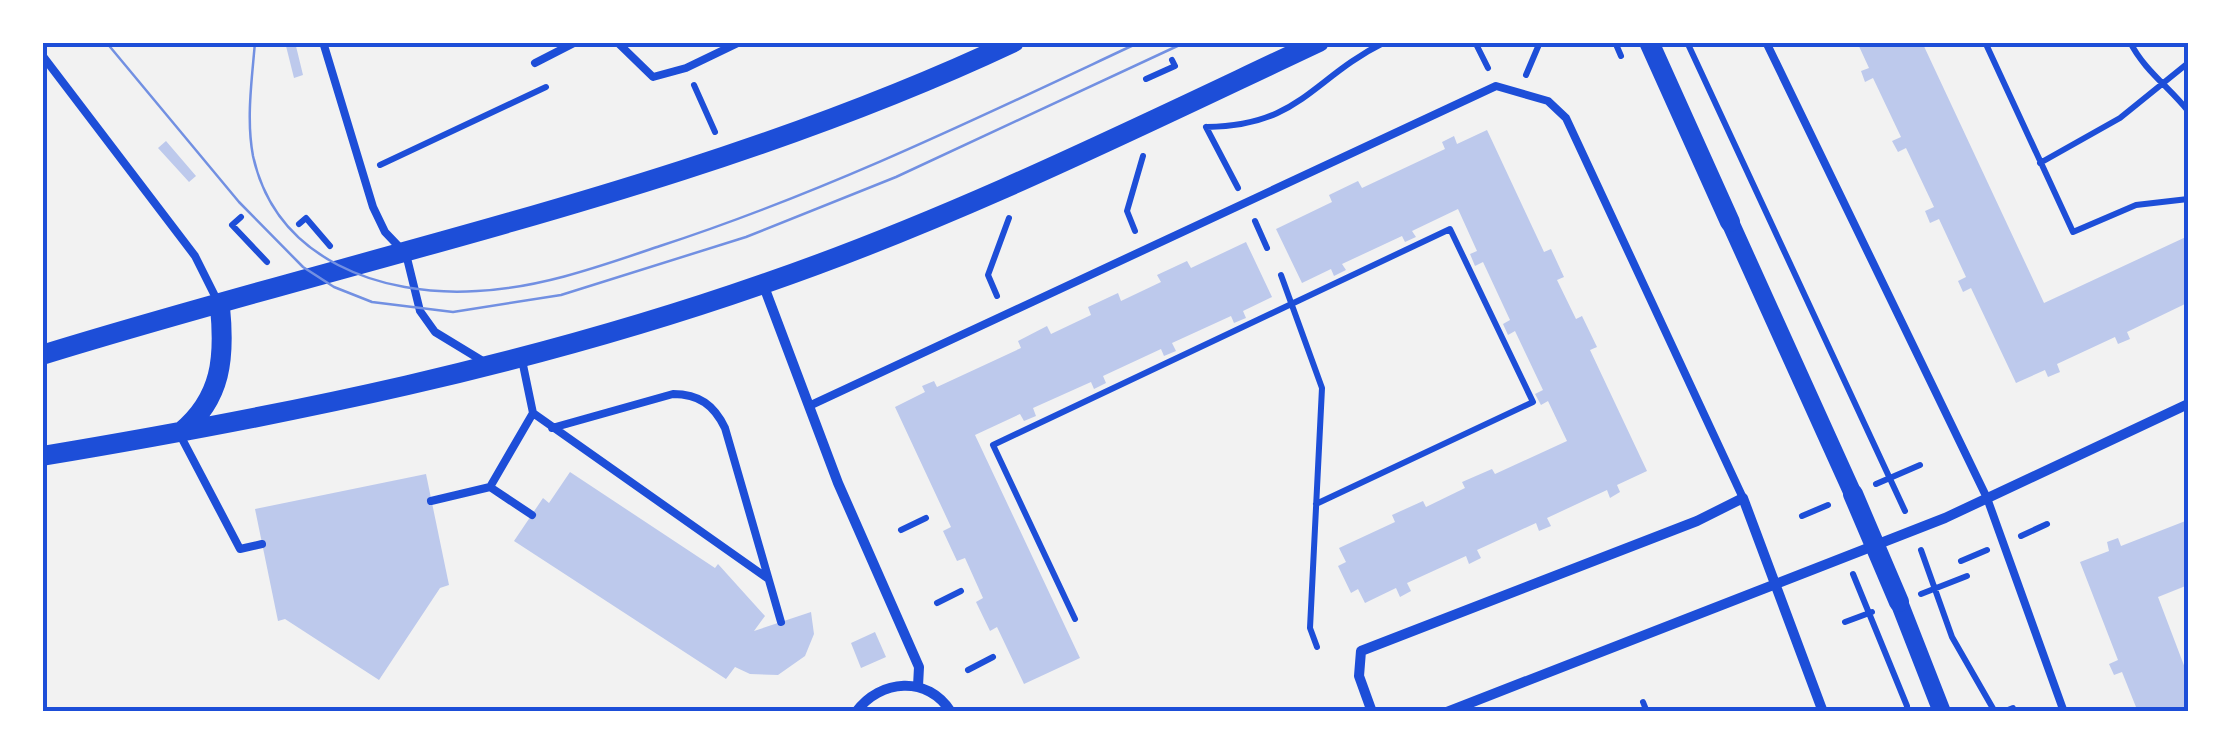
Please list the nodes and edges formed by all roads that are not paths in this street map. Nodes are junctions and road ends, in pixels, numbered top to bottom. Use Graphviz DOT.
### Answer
graph roads {
  1 [pos="323,42"];
  2 [pos="576,42"];
  3 [pos="616,42"];
  4 [pos="740,42"];
  5 [pos="1014,42"];
  6 [pos="1319,42"];
  7 [pos="1649,42"];
  8 [pos="1766,42"];
  9 [pos="42,55"];
  10 [pos="535,64"];
  11 [pos="1730,222"];
  12 [pos="406,254"];
  13 [pos="764,284"];
  14 [pos="220,306"];
  15 [pos="42,355"];
  16 [pos="522,360"];
  17 [pos="494,366"];
  18 [pos="2188,404"];
  19 [pos="809,406"];
  20 [pos="534,413"];
  21 [pos="552,428"];
  22 [pos="179,433"];
  23 [pos="42,456"];
  24 [pos="490,487"];
  25 [pos="1853,494"];
  26 [pos="1743,498"];
  27 [pos="1987,498"];
  28 [pos="431,501"];
  29 [pos="532,515"];
  30 [pos="262,544"];
  31 [pos="1876,546"];
  32 [pos="767,578"];
  33 [pos="1776,584"];
  34 [pos="1899,602"];
  35 [pos="781,622"];
  36 [pos="918,686"];
  37 [pos="856,712"];
  38 [pos="951,712"];
  39 [pos="1372,712"];
  40 [pos="1447,712"];
  41 [pos="1823,712"];
  42 [pos="1942,712"];
  43 [pos="2064,712"];
  1 -- 12 [label="lane"];
  2 -- 10 [label="lane"];
  3 -- 4 [label="lane"];
  5 -- 12 [label="main road"];
  6 -- 13 [label="main road"];
  7 -- 11 [label="main road"];
  8 -- 27 [label="lane"];
  9 -- 14 [label="lane"];
  11 -- 25 [label="street"];
  12 -- 14 [label="main road"];
  12 -- 17 [label="lane"];
  13 -- 16 [label="main road"];
  13 -- 19 [label="street"];
  14 -- 15 [label="main road"];
  14 -- 22 [label="main road"];
  16 -- 17 [label="main road"];
  16 -- 20 [label="lane"];
  17 -- 22 [label="main road"];
  18 -- 27 [label="street"];
  19 -- 26 [label="lane"];
  19 -- 36 [label="street"];
  20 -- 21 [label="lane"];
  20 -- 24 [label="lane"];
  21 -- 32 [label="lane"];
  21 -- 32 [label="lane"];
  22 -- 23 [label="main road"];
  22 -- 30 [label="lane"];
  24 -- 28 [label="lane"];
  24 -- 29 [label="lane"];
  25 -- 31 [label="main road"];
  26 -- 33 [label="street"];
  26 -- 39 [label="street"];
  27 -- 31 [label="street"];
  27 -- 43 [label="lane"];
  31 -- 33 [label="street"];
  31 -- 34 [label="main road"];
  32 -- 35 [label="lane"];
  33 -- 40 [label="street"];
  33 -- 41 [label="street"];
  34 -- 42 [label="street"];
  36 -- 37 [label="street"];
  36 -- 38 [label="street"];
}
